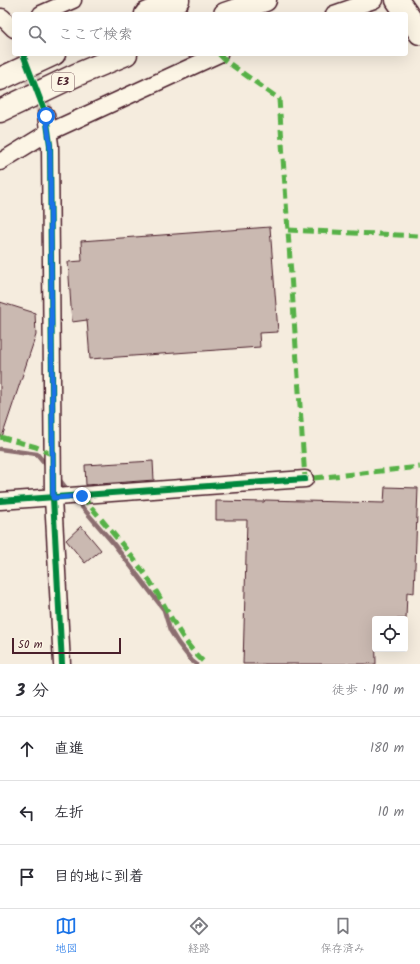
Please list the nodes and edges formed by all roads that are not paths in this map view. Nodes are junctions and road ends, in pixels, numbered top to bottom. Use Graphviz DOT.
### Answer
graph roads {
  1 [pos="73,0"];
  2 [pos="178,0"];
  3 [pos="265,0"];
  4 [pos="374,0"];
  5 [pos="397,0"];
  6 [pos="46,12"];
  7 [pos="151,12"];
  8 [pos="231,12"];
  9 [pos="340,12"];
  10 [pos="406,12"];
  11 [pos="408,15"];
  12 [pos="0,17"];
  13 [pos="10,29"];
  14 [pos="420,32"];
  15 [pos="50,56"];
  16 [pos="121,56"];
  17 [pos="215,56"];
  18 [pos="0,80"];
  19 [pos="0,111"];
  20 [pos="46,116"];
  21 [pos="48,133"];
  22 [pos="0,162"];
  23 [pos="305,479"];
  24 [pos="53,498"];
  25 [pos="0,501"];
  26 [pos="62,664"];
  1 -- 6 [label="street"];
  2 -- 7 [label="main road"];
  3 -- 8 [label="main road"];
  4 -- 9 [label="street"];
  5 -- 10 [label="main road"];
  11 -- 14 [label="main road"];
  12 -- 13 [label="street"];
  15 -- 18 [label="main road, E3"];
  16 -- 19 [label="main road, E3"];
  17 -- 21 [label="street"];
  20 -- 21 [label="street"];
  21 -- 22 [label="street"];
  21 -- 24 [label="street"];
  23 -- 24 [label="street"];
  24 -- 25 [label="street"];
  24 -- 26 [label="street"];
}
